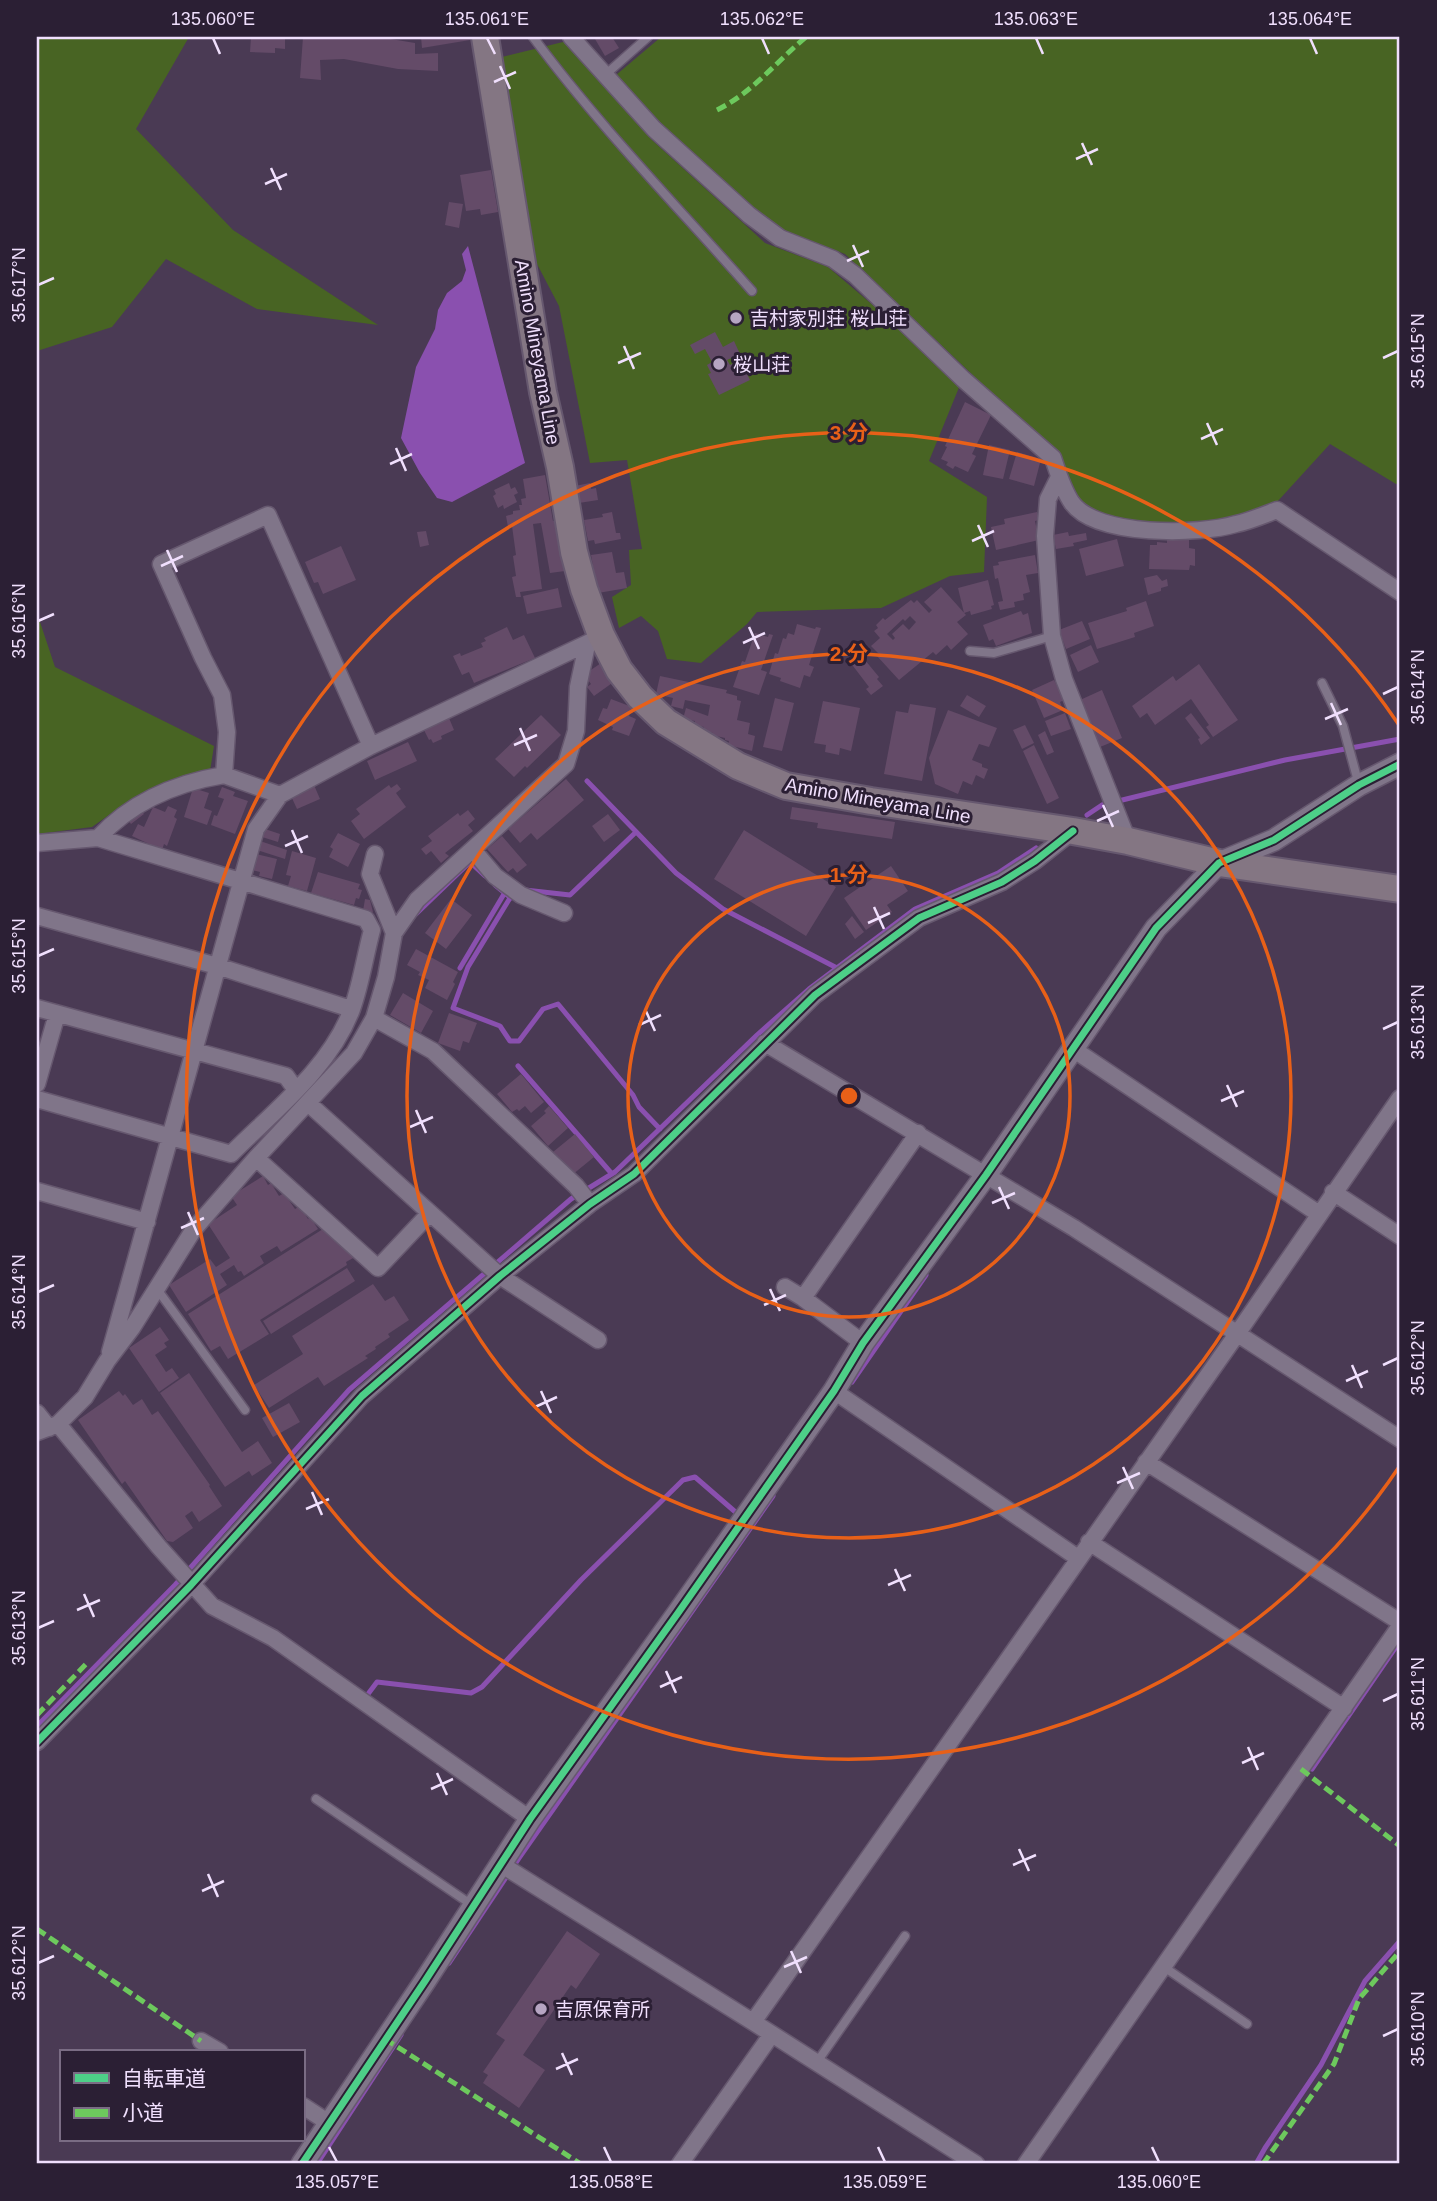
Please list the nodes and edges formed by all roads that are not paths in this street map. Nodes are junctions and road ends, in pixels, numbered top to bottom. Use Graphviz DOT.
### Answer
graph roads {
  1 [pos="485,37"];
  2 [pos="533,37"];
  3 [pos="571,37"];
  4 [pos="648,37"];
  5 [pos="605,75"];
  6 [pos="752,291"];
  7 [pos="1059,477"];
  8 [pos="1400,592"];
  9 [pos="1052,636"];
  10 [pos="594,640"];
  11 [pos="970,651"];
  12 [pos="1322,683"];
  13 [pos="371,746"];
  14 [pos="1400,764"];
  15 [pos="224,775"];
  16 [pos="1359,785"];
  17 [pos="280,795"];
  18 [pos="1073,831"];
  19 [pos="98,838"];
  20 [pos="1128,841"];
  21 [pos="37,843"];
  22 [pos="473,850"];
  23 [pos="375,854"];
  24 [pos="1219,863"];
  25 [pos="240,881"];
  26 [pos="1400,889"];
  27 [pos="564,913"];
  28 [pos="37,916"];
  29 [pos="394,933"];
  30 [pos="217,966"];
  31 [pos="37,1008"];
  32 [pos="351,1009"];
  33 [pos="57,1014"];
  34 [pos="374,1018"];
  35 [pos="765,1043"];
  36 [pos="1073,1049"];
  37 [pos="194,1051"];
  38 [pos="37,1084"];
  39 [pos="296,1090"];
  40 [pos="1400,1098"];
  41 [pos="37,1099"];
  42 [pos="308,1103"];
  43 [pos="918,1133"];
  44 [pos="170,1138"];
  45 [pos="256,1158"];
  46 [pos="986,1175"];
  47 [pos="37,1191"];
  48 [pos="1333,1192"];
  49 [pos="590,1205"];
  50 [pos="430,1213"];
  51 [pos="1319,1214"];
  52 [pos="147,1222"];
  53 [pos="1400,1236"];
  54 [pos="500,1276"];
  55 [pos="785,1287"];
  56 [pos="157,1289"];
  57 [pos="803,1298"];
  58 [pos="1237,1334"];
  59 [pos="598,1340"];
  60 [pos="863,1343"];
  61 [pos="107,1362"];
  62 [pos="834,1391"];
  63 [pos="245,1410"];
  64 [pos="37,1413"];
  65 [pos="48,1428"];
  66 [pos="1400,1439"];
  67 [pos="1146,1462"];
  68 [pos="1089,1542"];
  69 [pos="1078,1558"];
  70 [pos="191,1585"];
  71 [pos="1400,1624"];
  72 [pos="1344,1709"];
  73 [pos="37,1742"];
  74 [pos="317,1799"];
  75 [pos="530,1819"];
  76 [pos="502,1865"];
  77 [pos="474,1906"];
  78 [pos="905,1936"];
  79 [pos="1164,1967"];
  80 [pos="753,2022"];
  81 [pos="1247,2024"];
  82 [pos="772,2034"];
  83 [pos="201,2041"];
  84 [pos="217,2050"];
  85 [pos="817,2062"];
  86 [pos="304,2107"];
  87 [pos="329,2123"];
  88 [pos="302,2164"];
  89 [pos="680,2164"];
  90 [pos="976,2164"];
  91 [pos="1026,2164"];
  1 -- 10 [label="main road, Amino Mineyama Line"];
  2 -- 6 [label="lane"];
  3 -- 5 [label="street"];
  4 -- 5 [label="lane"];
  5 -- 7 [label="street"];
  7 -- 8 [label="street"];
  7 -- 9 [label="street"];
  9 -- 11 [label="lane"];
  9 -- 20 [label="street"];
  10 -- 13 [label="street"];
  10 -- 18 [label="main road, Amino Mineyama Line"];
  10 -- 22 [label="street"];
  12 -- 16 [label="lane"];
  13 -- 15 [label="street"];
  13 -- 17 [label="street"];
  14 -- 16 [label="street"];
  15 -- 17 [label="street"];
  15 -- 19 [label="street"];
  16 -- 24 [label="street"];
  17 -- 25 [label="street"];
  18 -- 20 [label="main road, Amino Mineyama Line"];
  18 -- 35 [label="street"];
  19 -- 21 [label="street"];
  19 -- 25 [label="street"];
  20 -- 24 [label="main road, Amino Mineyama Line"];
  22 -- 27 [label="street"];
  22 -- 29 [label="street"];
  23 -- 29 [label="street"];
  24 -- 26 [label="main road, Amino Mineyama Line"];
  24 -- 36 [label="street"];
  25 -- 30 [label="street"];
  25 -- 32 [label="street"];
  28 -- 30 [label="street"];
  29 -- 34 [label="street"];
  30 -- 32 [label="street"];
  30 -- 37 [label="street"];
  31 -- 33 [label="street"];
  32 -- 39 [label="street"];
  33 -- 37 [label="street"];
  33 -- 38 [label="street"];
  34 -- 42 [label="street"];
  34 -- 49 [label="street"];
  35 -- 43 [label="street"];
  35 -- 49 [label="street"];
  36 -- 46 [label="street"];
  36 -- 51 [label="street"];
  37 -- 39 [label="street"];
  37 -- 44 [label="street"];
  39 -- 44 [label="street"];
  40 -- 48 [label="street"];
  41 -- 44 [label="street"];
  42 -- 45 [label="street"];
  42 -- 50 [label="street"];
  43 -- 46 [label="street"];
  43 -- 57 [label="street"];
  44 -- 52 [label="street"];
  45 -- 50 [label="street"];
  45 -- 56 [label="street"];
  46 -- 58 [label="street"];
  46 -- 60 [label="street"];
  47 -- 52 [label="street"];
  48 -- 51 [label="street"];
  48 -- 53 [label="street"];
  49 -- 54 [label="street"];
  50 -- 54 [label="street"];
  51 -- 58 [label="street"];
  52 -- 61 [label="street"];
  54 -- 59 [label="street"];
  54 -- 70 [label="street"];
  55 -- 57 [label="street"];
  56 -- 61 [label="street"];
  56 -- 63 [label="lane"];
  57 -- 60 [label="street"];
  58 -- 66 [label="street"];
  58 -- 67 [label="street"];
  60 -- 62 [label="street"];
  61 -- 65 [label="street"];
  62 -- 69 [label="street"];
  62 -- 75 [label="street"];
  64 -- 65 [label="street"];
  65 -- 70 [label="street"];
  67 -- 68 [label="street"];
  67 -- 71 [label="street"];
  68 -- 69 [label="street"];
  68 -- 72 [label="street"];
  69 -- 80 [label="street"];
  70 -- 73 [label="street"];
  70 -- 75 [label="street"];
  71 -- 72 [label="street"];
  72 -- 79 [label="street"];
  74 -- 77 [label="lane"];
  75 -- 76 [label="street"];
  76 -- 77 [label="street"];
  76 -- 80 [label="street"];
  77 -- 87 [label="street"];
  78 -- 85 [label="lane"];
  79 -- 81 [label="lane"];
  79 -- 91 [label="street"];
  80 -- 82 [label="street"];
  82 -- 85 [label="street"];
  82 -- 89 [label="street"];
  83 -- 84 [label="street"];
  85 -- 90 [label="street"];
  86 -- 87 [label="street"];
  87 -- 88 [label="street"];
}
